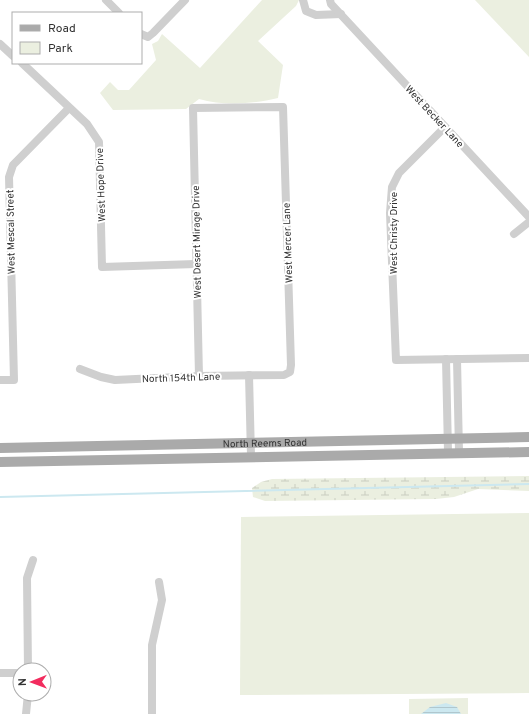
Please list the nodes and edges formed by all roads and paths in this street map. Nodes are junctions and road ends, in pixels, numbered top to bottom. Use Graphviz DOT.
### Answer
graph roads {
  1 [pos="106,0"];
  2 [pos="185,0"];
  3 [pos="303,0"];
  4 [pos="330,0"];
  5 [pos="118,12"];
  6 [pos="341,14"];
  7 [pos="144,35"];
  8 [pos="0,44"];
  9 [pos="12,55"];
  10 [pos="23,64"];
  11 [pos="283,107"];
  12 [pos="69,108"];
  13 [pos="445,127"];
  14 [pos="529,217"];
  15 [pos="529,222"];
  16 [pos="514,234"];
  17 [pos="196,264"];
  18 [pos="529,358"];
  19 [pos="446,359"];
  20 [pos="457,359"];
  21 [pos="80,369"];
  22 [pos="249,375"];
  23 [pos="284,375"];
  24 [pos="199,376"];
  25 [pos="0,380"];
  26 [pos="458,399"];
  27 [pos="446,400"];
  28 [pos="529,437"];
  29 [pos="447,438"];
  30 [pos="458,438"];
  31 [pos="251,442"];
  32 [pos="0,448"];
  33 [pos="448,452"];
  34 [pos="459,452"];
  35 [pos="529,452"];
  36 [pos="251,456"];
  37 [pos="0,462"];
  38 [pos="33,560"];
  39 [pos="160,582"];
  40 [pos="28,662"];
  41 [pos="12,673"];
  42 [pos="0,674"];
  43 [pos="27,702"];
  44 [pos="26,714"];
  45 [pos="152,714"];
  1 -- 5 [label="street"];
  2 -- 7 [label="street"];
  3 -- 6 [label="street"];
  4 -- 6 [label="street, West Becker Lane"];
  6 -- 13 [label="street, West Becker Lane"];
  8 -- 9 [label="street"];
  10 -- 12 [label="street, West Hope Drive"];
  11 -- 17 [label="street, West Desert Mirage Drive"];
  11 -- 23 [label="street, West Mercer Lane"];
  12 -- 17 [label="street, West Hope Drive"];
  12 -- 25 [label="street, West Mescal Street"];
  13 -- 14 [label="street, West Becker Lane"];
  13 -- 19 [label="street, West Christy Drive"];
  15 -- 16 [label="street"];
  17 -- 24 [label="street, West Desert Mirage Drive"];
  18 -- 20 [label="street"];
  19 -- 20 [label="street"];
  19 -- 27 [label="street"];
  20 -- 26 [label="street"];
  21 -- 24 [label="street, North 154th Lane"];
  22 -- 23 [label="street, North 154th Lane"];
  22 -- 24 [label="street, North 154th Lane"];
  22 -- 31 [label="street"];
  26 -- 27 [label="street"];
  26 -- 30 [label="street"];
  27 -- 29 [label="street"];
  28 -- 30 [label="main road, North Reems Road"];
  29 -- 30 [label="main road, North Reems Road"];
  29 -- 31 [label="main road, North Reems Road"];
  29 -- 33 [label="street"];
  30 -- 34 [label="street"];
  31 -- 32 [label="main road, North Reems Road"];
  31 -- 36 [label="street"];
  33 -- 34 [label="main road, North Reems Road"];
  33 -- 36 [label="main road, North Reems Road"];
  34 -- 35 [label="main road, North Reems Road"];
  36 -- 37 [label="main road, North Reems Road"];
  38 -- 40 [label="street"];
  39 -- 45 [label="street"];
  41 -- 42 [label="street"];
  43 -- 44 [label="street"];
}
